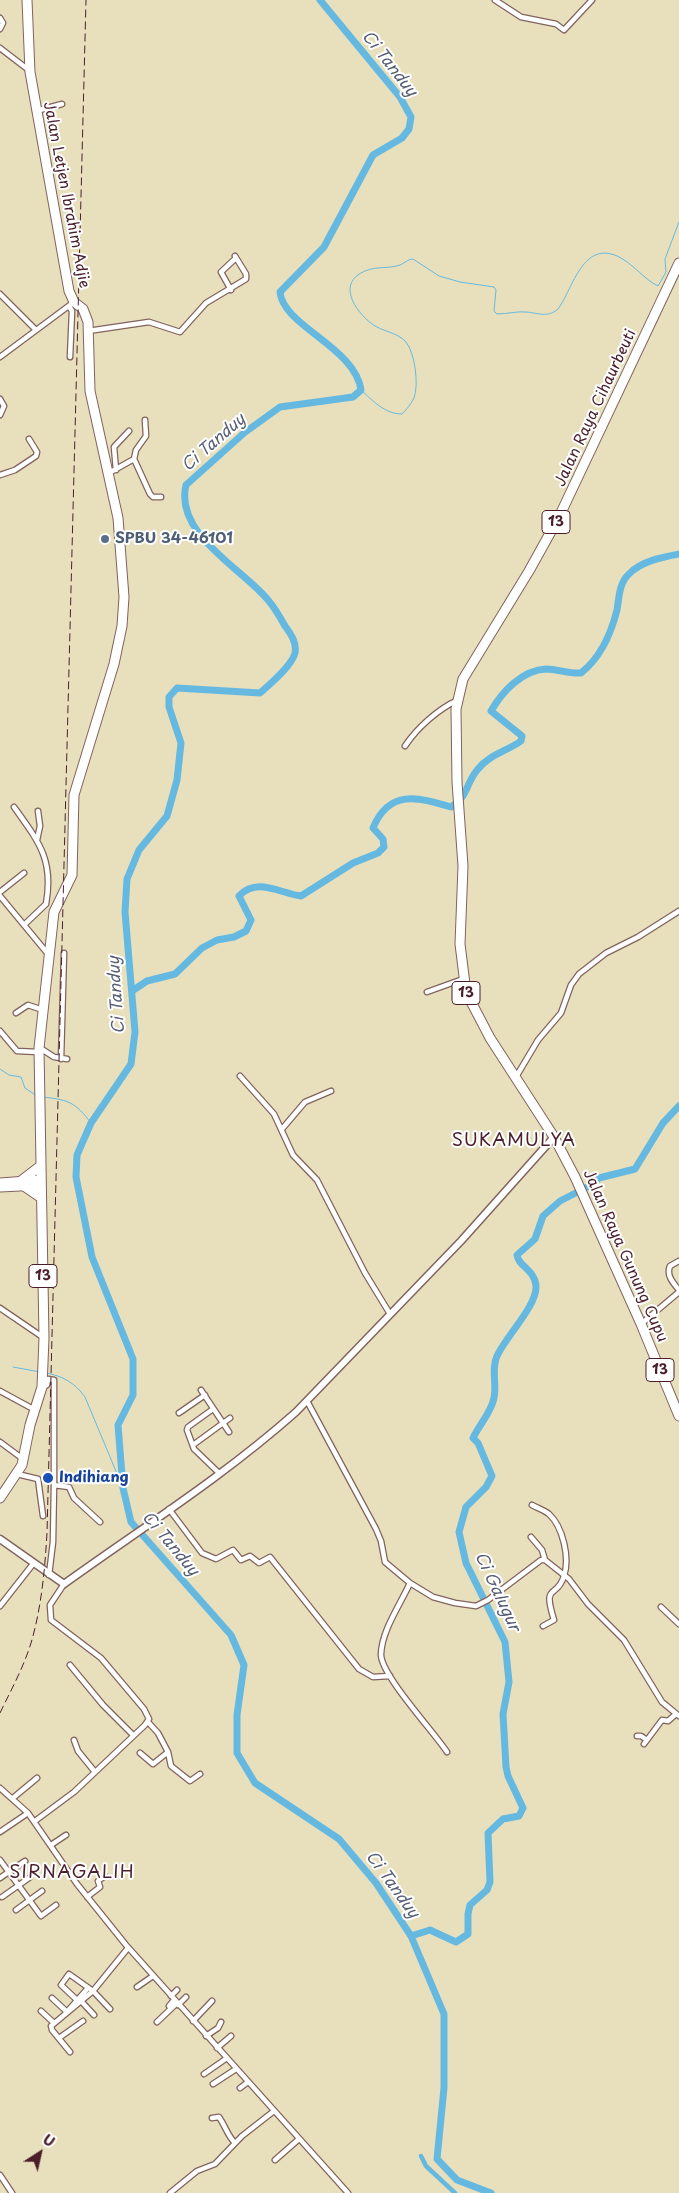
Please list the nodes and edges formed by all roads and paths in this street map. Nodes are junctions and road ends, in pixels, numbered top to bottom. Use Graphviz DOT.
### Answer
graph roads {
  1 [pos="27,0"];
  2 [pos="496,0"];
  3 [pos="592,0"];
  4 [pos="0,18"];
  5 [pos="0,29"];
  6 [pos="0,48"];
  7 [pos="30,71"];
  8 [pos="62,104"];
  9 [pos="36,111"];
  10 [pos="679,263"];
  11 [pos="231,290"];
  12 [pos="0,294"];
  13 [pos="72,304"];
  14 [pos="36,330"];
  15 [pos="88,330"];
  16 [pos="0,357"];
  17 [pos="70,357"];
  18 [pos="0,399"];
  19 [pos="0,415"];
  20 [pos="145,420"];
  21 [pos="130,431"];
  22 [pos="29,439"];
  23 [pos="134,459"];
  24 [pos="112,471"];
  25 [pos="0,476"];
  26 [pos="161,497"];
  27 [pos="458,700"];
  28 [pos="405,746"];
  29 [pos="14,807"];
  30 [pos="38,811"];
  31 [pos="37,840"];
  32 [pos="24,873"];
  33 [pos="0,894"];
  34 [pos="679,911"];
  35 [pos="24,925"];
  36 [pos="64,953"];
  37 [pos="49,955"];
  38 [pos="463,979"];
  39 [pos="427,992"];
  40 [pos="43,1010"];
  41 [pos="16,1013"];
  42 [pos="0,1031"];
  43 [pos="38,1050"];
  44 [pos="240,1076"];
  45 [pos="516,1077"];
  46 [pos="331,1091"];
  47 [pos="282,1129"];
  48 [pos="554,1137"];
  49 [pos="39,1167"];
  50 [pos="0,1182"];
  51 [pos="40,1182"];
  52 [pos="23,1183"];
  53 [pos="0,1188"];
  54 [pos="40,1197"];
  55 [pos="679,1261"];
  56 [pos="679,1291"];
  57 [pos="0,1308"];
  58 [pos="390,1314"];
  59 [pos="641,1324"];
  60 [pos="44,1338"];
  61 [pos="42,1387"];
  62 [pos="201,1390"];
  63 [pos="0,1391"];
  64 [pos="205,1396"];
  65 [pos="307,1401"];
  66 [pos="214,1409"];
  67 [pos="35,1410"];
  68 [pos="179,1413"];
  69 [pos="679,1416"];
  70 [pos="230,1418"];
  71 [pos="224,1423"];
  72 [pos="229,1432"];
  73 [pos="0,1442"];
  74 [pos="193,1445"];
  75 [pos="24,1460"];
  76 [pos="219,1473"];
  77 [pos="18,1474"];
  78 [pos="54,1485"];
  79 [pos="0,1498"];
  80 [pos="532,1504"];
  81 [pos="169,1509"];
  82 [pos="43,1516"];
  83 [pos="100,1522"];
  84 [pos="531,1537"];
  85 [pos="0,1539"];
  86 [pos="546,1560"];
  87 [pos="34,1564"];
  88 [pos="49,1575"];
  89 [pos="565,1575"];
  90 [pos="410,1583"];
  91 [pos="64,1584"];
  92 [pos="0,1606"];
  93 [pos="661,1607"];
  94 [pos="679,1624"];
  95 [pos="543,1626"];
  96 [pos="70,1664"];
  97 [pos="390,1676"];
  98 [pos="677,1715"];
  99 [pos="148,1722"];
  100 [pos="133,1735"];
  101 [pos="637,1736"];
  102 [pos="74,1740"];
  103 [pos="168,1752"];
  104 [pos="447,1752"];
  105 [pos="140,1753"];
  106 [pos="95,1772"];
  107 [pos="200,1774"];
  108 [pos="36,1778"];
  109 [pos="0,1788"];
  110 [pos="13,1798"];
  111 [pos="28,1813"];
  112 [pos="35,1821"];
  113 [pos="0,1832"];
  114 [pos="66,1834"];
  115 [pos="51,1845"];
  116 [pos="0,1860"];
  117 [pos="25,1861"];
  118 [pos="8,1872"];
  119 [pos="105,1876"];
  120 [pos="0,1878"];
  121 [pos="29,1878"];
  122 [pos="17,1886"];
  123 [pos="42,1891"];
  124 [pos="2,1897"];
  125 [pos="87,1897"];
  126 [pos="28,1900"];
  127 [pos="56,1905"];
  128 [pos="16,1910"];
  129 [pos="128,1948"];
  130 [pos="153,1976"];
  131 [pos="137,1987"];
  132 [pos="90,1990"];
  133 [pos="177,1990"];
  134 [pos="186,1997"];
  135 [pos="52,1998"];
  136 [pos="79,2000"];
  137 [pos="212,2001"];
  138 [pos="176,2002"];
  139 [pos="169,2006"];
  140 [pos="110,2009"];
  141 [pos="191,2009"];
  142 [pos="41,2011"];
  143 [pos="172,2012"];
  144 [pos="65,2013"];
  145 [pos="186,2013"];
  146 [pos="94,2016"];
  147 [pos="193,2021"];
  148 [pos="83,2022"];
  149 [pos="157,2022"];
  150 [pos="221,2022"];
  151 [pos="54,2024"];
  152 [pos="206,2036"];
  153 [pos="231,2036"];
  154 [pos="59,2038"];
  155 [pos="217,2048"];
  156 [pos="70,2052"];
  157 [pos="227,2058"];
  158 [pos="241,2064"];
  159 [pos="236,2068"];
  160 [pos="204,2074"];
  161 [pos="248,2082"];
  162 [pos="212,2084"];
  163 [pos="240,2088"];
  164 [pos="274,2112"];
  165 [pos="212,2118"];
  166 [pos="299,2139"];
  167 [pos="235,2143"];
  168 [pos="275,2160"];
  169 [pos="0,2175"];
  170 [pos="12,2193"];
  171 [pos="170,2193"];
  172 [pos="348,2193"];
  1 -- 7 [label="highway, Jalan Letjen Ibrahim Adjie / 13"];
  2 -- 3 [label="street"];
  4 -- 5 [label="street"];
  6 -- 7 [label="street"];
  7 -- 9 [label="highway, Jalan Letjen Ibrahim Adjie / 13"];
  8 -- 9 [label="street"];
  9 -- 13 [label="highway, Jalan Letjen Ibrahim Adjie / 13"];
  10 -- 27 [label="highway, Jalan Raya Cihaurbeuti / 13"];
  11 -- 11 [label="street"];
  11 -- 15 [label="street"];
  12 -- 14 [label="street"];
  13 -- 14 [label="street"];
  13 -- 15 [label="highway, Jalan Letjen Ibrahim Adjie / 13"];
  13 -- 17 [label="street"];
  14 -- 16 [label="street"];
  15 -- 24 [label="highway, Jalan Letjen Ibrahim Adjie / 13"];
  18 -- 19 [label="street"];
  20 -- 23 [label="street"];
  21 -- 24 [label="street"];
  22 -- 25 [label="street"];
  23 -- 24 [label="street"];
  23 -- 26 [label="street"];
  24 -- 37 [label="highway, Jalan Letjen Ibrahim Adjie / 13"];
  27 -- 28 [label="street"];
  27 -- 38 [label="highway, Jalan Raya Cihaurbeuti / 13"];
  29 -- 31 [label="street"];
  30 -- 31 [label="street"];
  31 -- 35 [label="street"];
  32 -- 33 [label="street"];
  33 -- 35 [label="street"];
  34 -- 45 [label="street"];
  35 -- 37 [label="street"];
  36 -- 43 [label="street"];
  37 -- 40 [label="highway, Jalan Letjen Ibrahim Adjie / 13"];
  38 -- 39 [label="street"];
  38 -- 45 [label="highway, 13"];
  40 -- 41 [label="street"];
  40 -- 43 [label="highway, Jalan Letjen Ibrahim Adjie / 13"];
  42 -- 43 [label="street"];
  43 -- 49 [label="highway, Jalan Letjen Ibrahim Adjie / 13"];
  44 -- 47 [label="street"];
  45 -- 48 [label="highway, 13"];
  46 -- 47 [label="street"];
  47 -- 58 [label="street"];
  48 -- 58 [label="street"];
  48 -- 59 [label="highway, Jalan Raya Gunung Cupu / 13"];
  49 -- 51 [label="highway, 13"];
  49 -- 52 [label="highway"];
  50 -- 52 [label="main road"];
  51 -- 52 [label="main road"];
  51 -- 54 [label="highway, 13"];
  52 -- 53 [label="main road"];
  52 -- 54 [label="highway"];
  54 -- 60 [label="highway, 13"];
  55 -- 56 [label="street"];
  56 -- 59 [label="street"];
  57 -- 60 [label="street"];
  58 -- 65 [label="street"];
  59 -- 69 [label="highway, Jalan Raya Gunung Cupu / 13"];
  60 -- 61 [label="highway, 13"];
  61 -- 67 [label="highway, 13"];
  61 -- 78 [label="street"];
  62 -- 64 [label="street"];
  63 -- 67 [label="street"];
  64 -- 66 [label="street"];
  64 -- 68 [label="street"];
  65 -- 76 [label="street"];
  65 -- 90 [label="street"];
  66 -- 71 [label="street"];
  66 -- 74 [label="street"];
  67 -- 75 [label="highway, 13"];
  70 -- 71 [label="street"];
  71 -- 72 [label="street"];
  71 -- 74 [label="street"];
  73 -- 75 [label="street"];
  74 -- 76 [label="street"];
  75 -- 77 [label="highway, 13"];
  76 -- 81 [label="street"];
  77 -- 79 [label="highway, 13"];
  77 -- 82 [label="street"];
  78 -- 83 [label="street"];
  78 -- 88 [label="street"];
  80 -- 89 [label="street"];
  81 -- 91 [label="street"];
  81 -- 97 [label="street"];
  84 -- 86 [label="street"];
  85 -- 87 [label="street"];
  86 -- 89 [label="street"];
  86 -- 90 [label="street"];
  87 -- 88 [label="street"];
  87 -- 92 [label="street"];
  88 -- 91 [label="street"];
  89 -- 95 [label="street"];
  89 -- 98 [label="street"];
  90 -- 97 [label="street"];
  91 -- 99 [label="street"];
  93 -- 94 [label="street"];
  96 -- 100 [label="street"];
  97 -- 104 [label="street"];
  98 -- 101 [label="street"];
  99 -- 100 [label="street"];
  99 -- 103 [label="street"];
  100 -- 106 [label="street"];
  102 -- 106 [label="street"];
  103 -- 105 [label="street"];
  103 -- 107 [label="street"];
  106 -- 112 [label="street"];
  108 -- 110 [label="street"];
  109 -- 110 [label="street"];
  110 -- 111 [label="street"];
  111 -- 112 [label="street"];
  111 -- 113 [label="street"];
  112 -- 115 [label="street"];
  114 -- 115 [label="street"];
  115 -- 125 [label="street"];
  116 -- 118 [label="street"];
  117 -- 118 [label="street"];
  118 -- 120 [label="street"];
  118 -- 122 [label="street"];
  119 -- 125 [label="street"];
  121 -- 122 [label="street"];
  122 -- 124 [label="street"];
  122 -- 126 [label="street"];
  123 -- 126 [label="street"];
  125 -- 129 [label="street"];
  126 -- 127 [label="street"];
  126 -- 128 [label="street"];
  129 -- 130 [label="street"];
  129 -- 132 [label="street"];
  130 -- 131 [label="street"];
  130 -- 138 [label="street"];
  132 -- 136 [label="street"];
  132 -- 136 [label="street"];
  132 -- 140 [label="street"];
  133 -- 138 [label="street"];
  134 -- 138 [label="street"];
  135 -- 144 [label="street"];
  136 -- 144 [label="street"];
  136 -- 146 [label="street"];
  137 -- 147 [label="street"];
  138 -- 139 [label="street"];
  138 -- 143 [label="street"];
  138 -- 145 [label="street"];
  138 -- 149 [label="street"];
  141 -- 145 [label="street"];
  142 -- 151 [label="street"];
  144 -- 151 [label="street"];
  145 -- 147 [label="street"];
  147 -- 152 [label="street"];
  148 -- 154 [label="street"];
  150 -- 152 [label="street"];
  151 -- 154 [label="street"];
  152 -- 155 [label="street"];
  153 -- 155 [label="street"];
  154 -- 156 [label="street"];
  155 -- 157 [label="street"];
  157 -- 159 [label="street"];
  157 -- 160 [label="street"];
  158 -- 159 [label="street"];
  159 -- 161 [label="street"];
  159 -- 162 [label="street"];
  161 -- 163 [label="street"];
  161 -- 164 [label="street"];
  164 -- 166 [label="street"];
  164 -- 167 [label="street"];
  165 -- 167 [label="street"];
  166 -- 168 [label="street"];
  166 -- 172 [label="street"];
  167 -- 171 [label="street"];
  169 -- 170 [label="street"];
}
